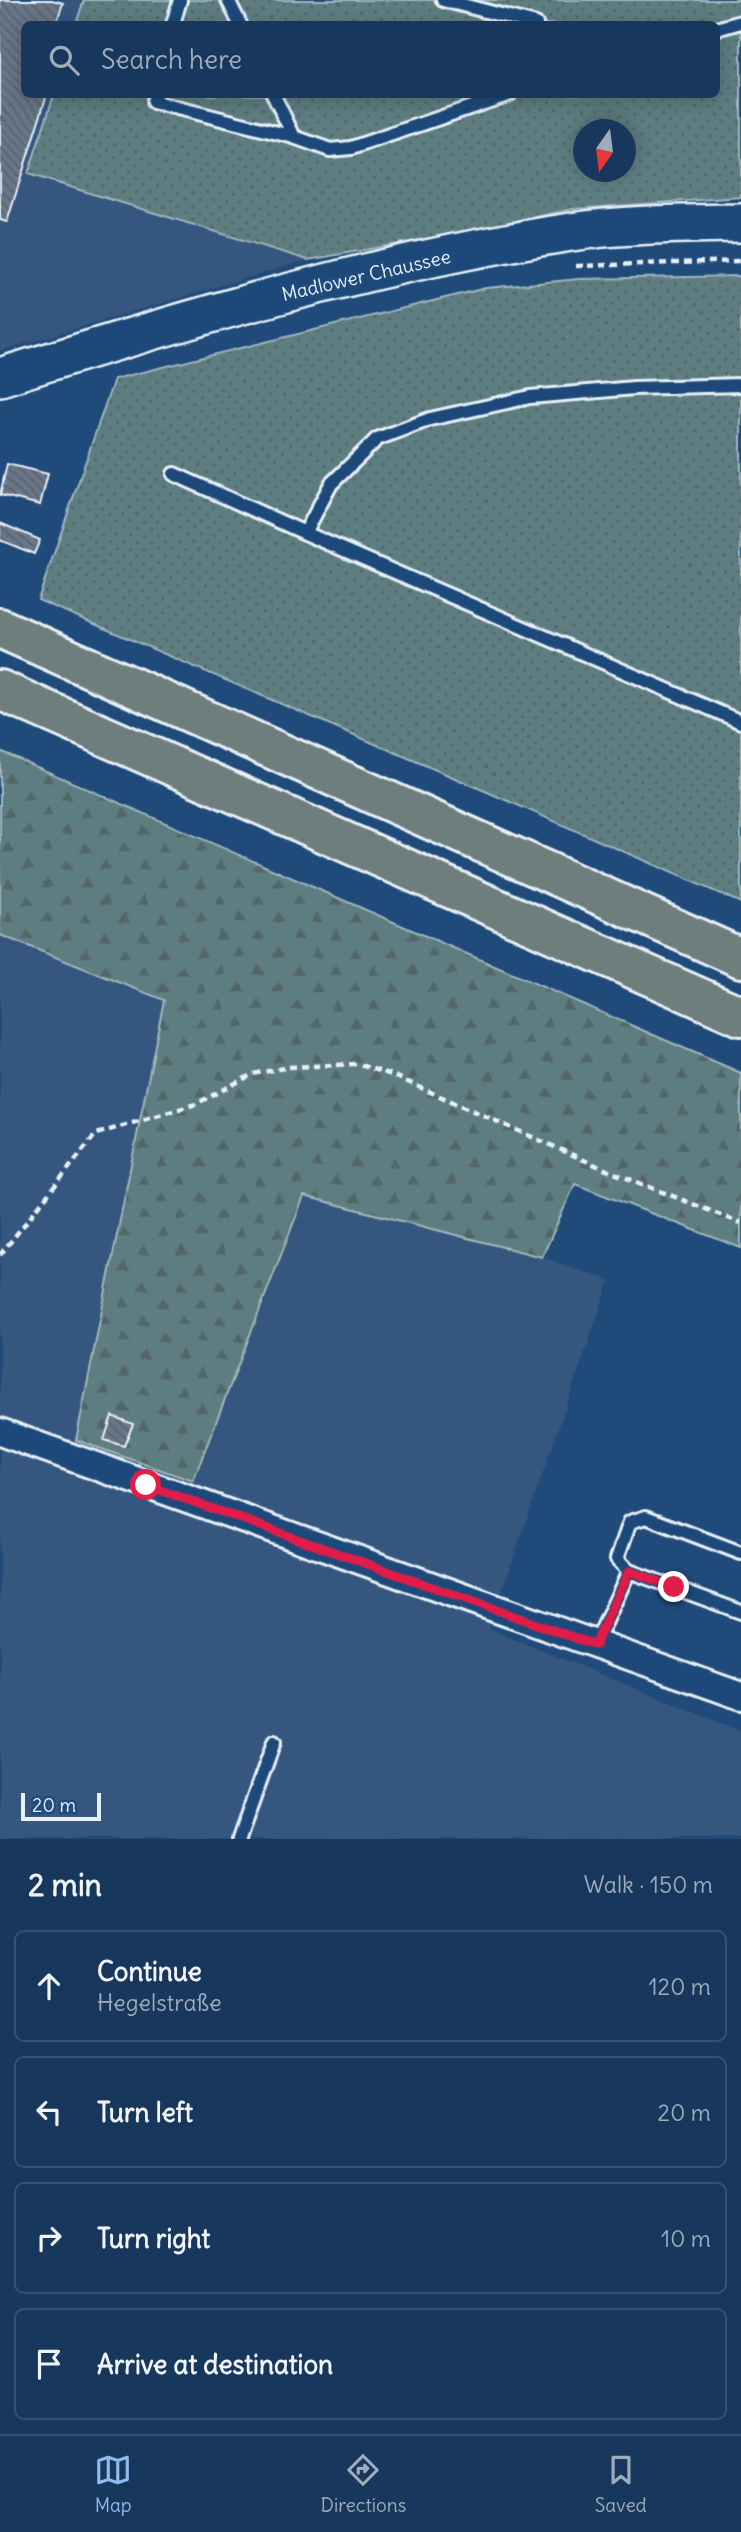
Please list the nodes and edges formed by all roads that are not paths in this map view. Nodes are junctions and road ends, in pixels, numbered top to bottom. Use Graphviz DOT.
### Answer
graph roads {
  1 [pos="180,0"];
  2 [pos="228,0"];
  3 [pos="443,0"];
  4 [pos="174,21"];
  5 [pos="238,21"];
  6 [pos="524,21"];
  7 [pos="741,22"];
  8 [pos="720,28"];
  9 [pos="154,98"];
  10 [pos="275,98"];
  11 [pos="498,98"];
  12 [pos="294,138"];
  13 [pos="741,223"];
  14 [pos="0,376"];
  15 [pos="741,385"];
  16 [pos="174,474"];
  17 [pos="305,533"];
  18 [pos="0,628"];
  19 [pos="0,690"];
  20 [pos="741,722"];
  21 [pos="741,958"];
  22 [pos="741,1016"];
  23 [pos="0,1432"];
  24 [pos="741,1553"];
  25 [pos="629,1571"];
  26 [pos="741,1612"];
  27 [pos="595,1645"];
  28 [pos="741,1696"];
  29 [pos="274,1742"];
  30 [pos="239,1839"];
  1 -- 4 [label="lane"];
  2 -- 5 [label="lane"];
  3 -- 6 [label="lane"];
  7 -- 8 [label="lane"];
  9 -- 12 [label="lane"];
  10 -- 12 [label="lane"];
  11 -- 12 [label="lane"];
  13 -- 14 [label="main road, Madlower Chaussee"];
  15 -- 17 [label="lane"];
  16 -- 17 [label="lane"];
  17 -- 20 [label="lane"];
  18 -- 21 [label="highway"];
  19 -- 22 [label="highway"];
  23 -- 27 [label="street"];
  24 -- 25 [label="lane"];
  25 -- 26 [label="lane"];
  25 -- 27 [label="lane"];
  27 -- 28 [label="street"];
  29 -- 30 [label="lane"];
}
